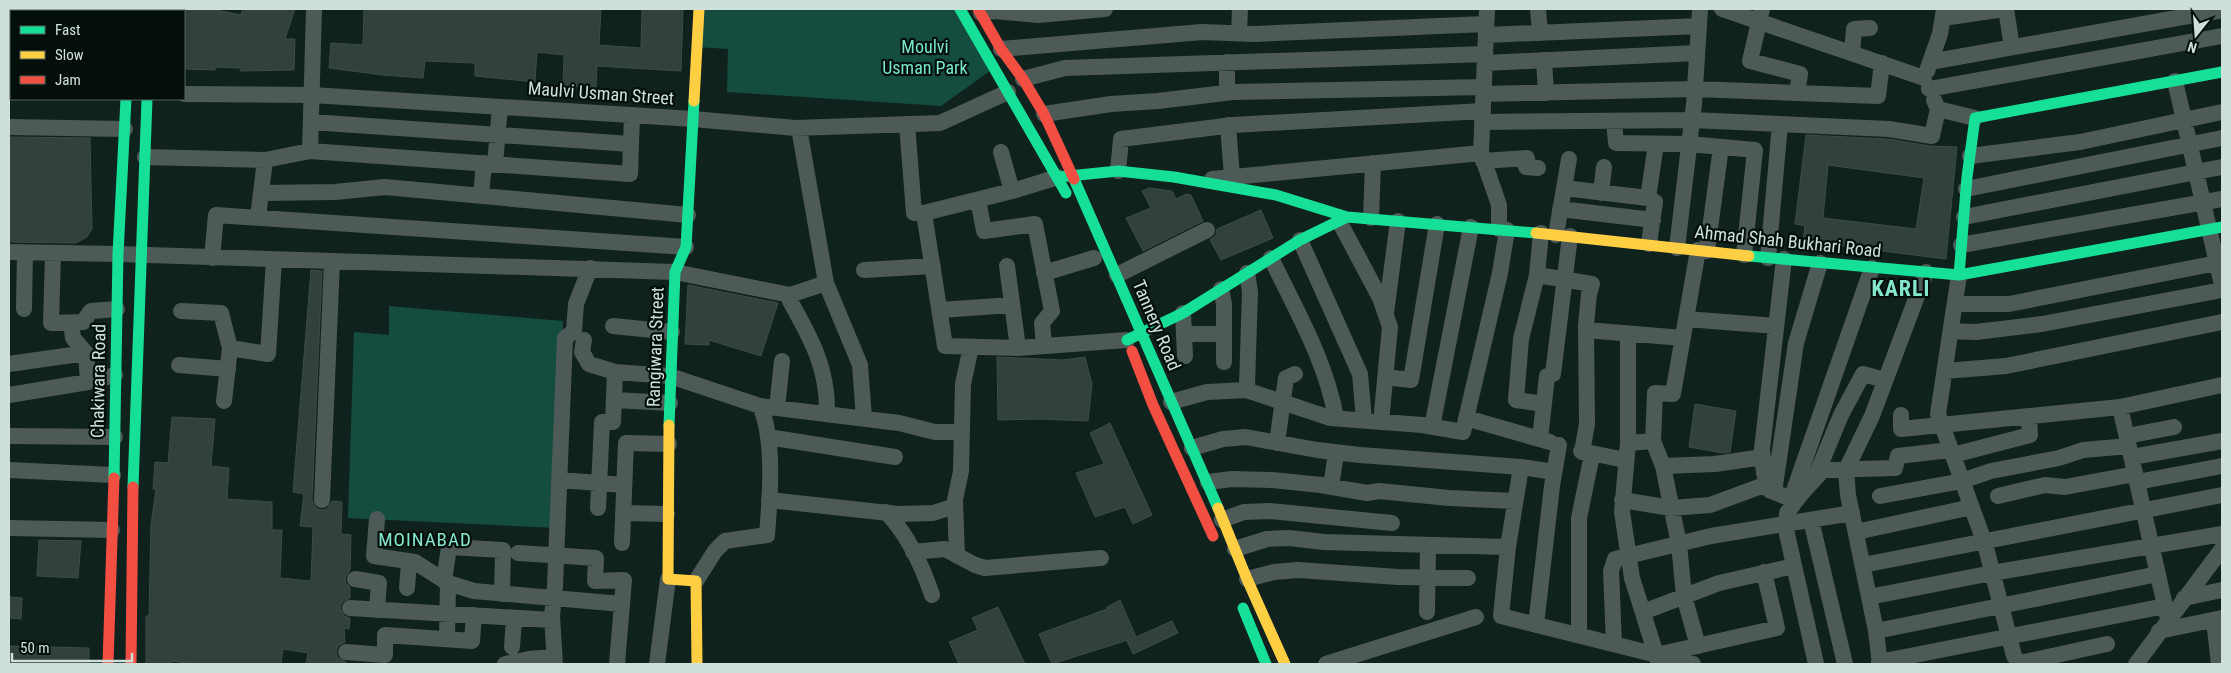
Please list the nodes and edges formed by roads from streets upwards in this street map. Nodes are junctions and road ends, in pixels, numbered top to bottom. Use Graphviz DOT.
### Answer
graph roads {
  1 [pos="314,9"];
  2 [pos="699,9"];
  3 [pos="960,9"];
  4 [pos="1105,9"];
  5 [pos="1240,9"];
  6 [pos="1538,9"];
  7 [pos="1700,9"];
  8 [pos="1722,9"];
  9 [pos="2005,9"];
  10 [pos="2222,10"];
  11 [pos="980,11"];
  12 [pos="1944,14"];
  13 [pos="1760,15"];
  14 [pos="1487,23"];
  15 [pos="1699,26"];
  16 [pos="1870,28"];
  17 [pos="1349,30"];
  18 [pos="1239,33"];
  19 [pos="1540,33"];
  20 [pos="2222,36"];
  21 [pos="2012,47"];
  22 [pos="1001,49"];
  23 [pos="1697,53"];
  24 [pos="1852,53"];
  25 [pos="1349,58"];
  26 [pos="1485,59"];
  27 [pos="1544,60"];
  28 [pos="1227,62"];
  29 [pos="1930,62"];
  30 [pos="1882,63"];
  31 [pos="2222,72"];
  32 [pos="1022,79"];
  33 [pos="2175,81"];
  34 [pos="1927,84"];
  35 [pos="1695,89"];
  36 [pos="1483,91"];
  37 [pos="1008,92"];
  38 [pos="1227,92"];
  39 [pos="1546,93"];
  40 [pos="1798,93"];
  41 [pos="185,94"];
  42 [pos="312,95"];
  43 [pos="126,100"];
  44 [pos="147,100"];
  45 [pos="500,107"];
  46 [pos="1938,108"];
  47 [pos="2222,112"];
  48 [pos="1044,114"];
  49 [pos="632,115"];
  50 [pos="1482,117"];
  51 [pos="1976,118"];
  52 [pos="694,119"];
  53 [pos="1614,120"];
  54 [pos="1692,120"];
  55 [pos="2184,121"];
  56 [pos="311,122"];
  57 [pos="907,124"];
  58 [pos="1780,124"];
  59 [pos="1228,125"];
  60 [pos="9,127"];
  61 [pos="799,128"];
  62 [pos="125,129"];
  63 [pos="497,134"];
  64 [pos="2222,138"];
  65 [pos="631,144"];
  66 [pos="1656,144"];
  67 [pos="1689,144"];
  68 [pos="2190,144"];
  69 [pos="1721,147"];
  70 [pos="310,151"];
  71 [pos="1001,152"];
  72 [pos="1482,156"];
  73 [pos="1970,156"];
  74 [pos="145,157"];
  75 [pos="1569,159"];
  76 [pos="265,160"];
  77 [pos="1373,163"];
  78 [pos="489,164"];
  79 [pos="1604,167"];
  80 [pos="2222,167"];
  81 [pos="1538,168"];
  82 [pos="1118,171"];
  83 [pos="2196,172"];
  84 [pos="1066,176"];
  85 [pos="1232,177"];
  86 [pos="1192,181"];
  87 [pos="1752,181"];
  88 [pos="1775,182"];
  89 [pos="1564,188"];
  90 [pos="1966,189"];
  91 [pos="1012,191"];
  92 [pos="261,193"];
  93 [pos="1601,193"];
  94 [pos="481,196"];
  95 [pos="1648,198"];
  96 [pos="2222,199"];
  97 [pos="978,200"];
  98 [pos="1069,201"];
  99 [pos="2203,202"];
  100 [pos="1560,209"];
  101 [pos="924,213"];
  102 [pos="688,215"];
  103 [pos="1964,217"];
  104 [pos="258,218"];
  105 [pos="1371,218"];
  106 [pos="1343,219"];
  107 [pos="1653,220"];
  108 [pos="1398,221"];
  109 [pos="1437,224"];
  110 [pos="1471,227"];
  111 [pos="1503,229"];
  112 [pos="2216,229"];
  113 [pos="1207,230"];
  114 [pos="1555,235"];
  115 [pos="1300,240"];
  116 [pos="617,242"];
  117 [pos="1650,244"];
  118 [pos="1962,245"];
  119 [pos="686,247"];
  120 [pos="1677,248"];
  121 [pos="1703,251"];
  122 [pos="9,252"];
  123 [pos="25,253"];
  124 [pos="53,254"];
  125 [pos="118,254"];
  126 [pos="142,255"];
  127 [pos="1744,255"];
  128 [pos="212,258"];
  129 [pos="1271,258"];
  130 [pos="1776,258"];
  131 [pos="274,260"];
  132 [pos="1094,260"];
  133 [pos="332,261"];
  134 [pos="2220,262"];
  135 [pos="1820,263"];
  136 [pos="933,266"];
  137 [pos="1007,266"];
  138 [pos="590,268"];
  139 [pos="1872,268"];
  140 [pos="614,270"];
  141 [pos="864,270"];
  142 [pos="675,272"];
  143 [pos="1926,272"];
  144 [pos="1044,273"];
  145 [pos="1247,273"];
  146 [pos="1117,274"];
  147 [pos="1959,275"];
  148 [pos="25,276"];
  149 [pos="52,276"];
  150 [pos="1537,276"];
  151 [pos="1565,280"];
  152 [pos="2132,280"];
  153 [pos="826,282"];
  154 [pos="2222,285"];
  155 [pos="1221,289"];
  156 [pos="2222,290"];
  157 [pos="790,295"];
  158 [pos="1955,304"];
  159 [pos="1012,305"];
  160 [pos="2138,306"];
  161 [pos="24,308"];
  162 [pos="117,309"];
  163 [pos="940,310"];
  164 [pos="181,311"];
  165 [pos="1183,313"];
  166 [pos="1386,315"];
  167 [pos="1686,319"];
  168 [pos="2222,322"];
  169 [pos="71,323"];
  170 [pos="613,326"];
  171 [pos="1776,326"];
  172 [pos="1586,330"];
  173 [pos="1951,331"];
  174 [pos="672,332"];
  175 [pos="1184,334"];
  176 [pos="1224,334"];
  177 [pos="1628,334"];
  178 [pos="1131,335"];
  179 [pos="1683,338"];
  180 [pos="584,340"];
  181 [pos="971,346"];
  182 [pos="1044,346"];
  183 [pos="230,348"];
  184 [pos="1018,348"];
  185 [pos="86,353"];
  186 [pos="1185,356"];
  187 [pos="782,361"];
  188 [pos="1224,362"];
  189 [pos="9,364"];
  190 [pos="179,365"];
  191 [pos="228,369"];
  192 [pos="615,372"];
  193 [pos="1945,372"];
  194 [pos="1295,374"];
  195 [pos="115,375"];
  196 [pos="670,376"];
  197 [pos="1385,377"];
  198 [pos="1885,380"];
  199 [pos="88,382"];
  200 [pos="1247,384"];
  201 [pos="2222,384"];
  202 [pos="1628,390"];
  203 [pos="1655,392"];
  204 [pos="9,396"];
  205 [pos="614,400"];
  206 [pos="224,401"];
  207 [pos="1171,402"];
  208 [pos="1284,402"];
  209 [pos="670,403"];
  210 [pos="1544,404"];
  211 [pos="760,406"];
  212 [pos="2120,407"];
  213 [pos="777,408"];
  214 [pos="827,414"];
  215 [pos="1901,415"];
  216 [pos="2029,416"];
  217 [pos="864,418"];
  218 [pos="1336,418"];
  219 [pos="1466,418"];
  220 [pos="1364,420"];
  221 [pos="1381,422"];
  222 [pos="1942,424"];
  223 [pos="1432,427"];
  224 [pos="2174,428"];
  225 [pos="962,432"];
  226 [pos="9,436"];
  227 [pos="115,437"];
  228 [pos="768,437"];
  229 [pos="1540,440"];
  230 [pos="1653,441"];
  231 [pos="2222,441"];
  232 [pos="1277,443"];
  233 [pos="669,444"];
  234 [pos="1559,445"];
  235 [pos="2129,446"];
  236 [pos="1192,448"];
  237 [pos="1626,452"];
  238 [pos="1951,452"];
  239 [pos="1336,453"];
  240 [pos="1587,453"];
  241 [pos="895,457"];
  242 [pos="1763,457"];
  243 [pos="1663,466"];
  244 [pos="2222,466"];
  245 [pos="1521,467"];
  246 [pos="9,470"];
  247 [pos="1846,470"];
  248 [pos="1554,472"];
  249 [pos="113,475"];
  250 [pos="2136,478"];
  251 [pos="559,480"];
  252 [pos="1814,480"];
  253 [pos="1962,481"];
  254 [pos="1208,482"];
  255 [pos="599,483"];
  256 [pos="624,485"];
  257 [pos="1330,487"];
  258 [pos="1771,488"];
  259 [pos="2222,495"];
  260 [pos="1880,496"];
  261 [pos="1998,496"];
  262 [pos="322,500"];
  263 [pos="770,500"];
  264 [pos="1622,500"];
  265 [pos="1794,500"];
  266 [pos="1515,501"];
  267 [pos="955,506"];
  268 [pos="1972,507"];
  269 [pos="598,508"];
  270 [pos="1670,508"];
  271 [pos="2144,511"];
  272 [pos="886,512"];
  273 [pos="623,513"];
  274 [pos="1852,513"];
  275 [pos="667,514"];
  276 [pos="377,519"];
  277 [pos="1222,520"];
  278 [pos="1811,520"];
  279 [pos="1392,523"];
  280 [pos="1787,523"];
  281 [pos="9,528"];
  282 [pos="112,530"];
  283 [pos="1856,532"];
  284 [pos="2222,534"];
  285 [pos="1984,542"];
  286 [pos="622,543"];
  287 [pos="1216,544"];
  288 [pos="1679,544"];
  289 [pos="1428,545"];
  290 [pos="2152,546"];
  291 [pos="1508,547"];
  292 [pos="1235,549"];
  293 [pos="2222,549"];
  294 [pos="518,552"];
  295 [pos="913,552"];
  296 [pos="1630,555"];
  297 [pos="556,556"];
  298 [pos="957,556"];
  299 [pos="1101,558"];
  300 [pos="410,562"];
  301 [pos="1863,565"];
  302 [pos="1794,566"];
  303 [pos="1764,572"];
  304 [pos="1992,573"];
  305 [pos="2158,574"];
  306 [pos="1428,577"];
  307 [pos="1468,578"];
  308 [pos="355,579"];
  309 [pos="668,579"];
  310 [pos="1247,579"];
  311 [pos="696,581"];
  312 [pos="446,582"];
  313 [pos="406,588"];
  314 [pos="2222,590"];
  315 [pos="502,594"];
  316 [pos="932,595"];
  317 [pos="1684,596"];
  318 [pos="1869,597"];
  319 [pos="2184,598"];
  320 [pos="1239,599"];
  321 [pos="554,600"];
  322 [pos="622,604"];
  323 [pos="2001,606"];
  324 [pos="350,608"];
  325 [pos="377,610"];
  326 [pos="1427,612"];
  327 [pos="1643,612"];
  328 [pos="449,614"];
  329 [pos="474,615"];
  330 [pos="1476,617"];
  331 [pos="514,618"];
  332 [pos="2164,619"];
  333 [pos="2218,619"];
  334 [pos="552,620"];
  335 [pos="1536,625"];
  336 [pos="1876,631"];
  337 [pos="1579,636"];
  338 [pos="2009,636"];
  339 [pos="448,639"];
  340 [pos="1614,644"];
  341 [pos="2107,644"];
  342 [pos="1698,646"];
  343 [pos="512,647"];
  344 [pos="346,652"];
  345 [pos="554,660"];
  346 [pos="1658,660"];
  347 [pos="1880,663"];
  348 [pos="108,664"];
  349 [pos="131,664"];
  350 [pos="505,664"];
  351 [pos="617,664"];
  352 [pos="657,664"];
  353 [pos="697,664"];
  354 [pos="1266,664"];
  355 [pos="1285,664"];
  356 [pos="1326,664"];
  357 [pos="1693,664"];
  358 [pos="1816,664"];
  359 [pos="1844,664"];
  360 [pos="2020,664"];
  361 [pos="2136,664"];
  362 [pos="2220,664"];
  1 -- 42 [label="street"];
  2 -- 52 [label="street, Rangiwara Street"];
  3 -- 37 [label="street, Tannery Road"];
  4 -- 11 [label="street"];
  5 -- 18 [label="street"];
  6 -- 19 [label="street"];
  7 -- 15 [label="street"];
  8 -- 13 [label="street"];
  9 -- 12 [label="street"];
  9 -- 21 [label="street"];
  10 -- 21 [label="street"];
  11 -- 22 [label="street, Tannery Road"];
  12 -- 29 [label="street"];
  13 -- 24 [label="street"];
  13 -- 40 [label="street"];
  14 -- 17 [label="street"];
  14 -- 19 [label="street"];
  14 -- 26 [label="street"];
  15 -- 19 [label="street"];
  15 -- 23 [label="street"];
  16 -- 24 [label="street"];
  17 -- 18 [label="street"];
  17 -- 25 [label="street"];
  18 -- 22 [label="street"];
  20 -- 34 [label="street"];
  21 -- 29 [label="street"];
  22 -- 32 [label="street, Tannery Road"];
  23 -- 27 [label="street"];
  23 -- 35 [label="street"];
  24 -- 30 [label="street"];
  25 -- 26 [label="street"];
  25 -- 28 [label="street"];
  26 -- 27 [label="street"];
  26 -- 36 [label="street"];
  27 -- 39 [label="street"];
  28 -- 32 [label="street"];
  28 -- 38 [label="street"];
  29 -- 34 [label="street"];
  30 -- 34 [label="street"];
  30 -- 40 [label="street"];
  31 -- 33 [label="street"];
  32 -- 48 [label="street, Tannery Road"];
  33 -- 51 [label="street"];
  33 -- 55 [label="street"];
  34 -- 46 [label="street"];
  35 -- 39 [label="street"];
  35 -- 40 [label="street"];
  35 -- 54 [label="street"];
  36 -- 38 [label="street"];
  36 -- 39 [label="street"];
  36 -- 50 [label="street"];
  37 -- 57 [label="street, Maulvi Usman Street"];
  37 -- 84 [label="street, Tannery Road"];
  38 -- 48 [label="street"];
  41 -- 42 [label="street, Maulvi Usman Street"];
  42 -- 45 [label="street, Maulvi Usman Street"];
  42 -- 56 [label="street"];
  43 -- 62 [label="street, Chakiwara Road"];
  44 -- 74 [label="street"];
  45 -- 49 [label="street, Maulvi Usman Street"];
  45 -- 63 [label="street"];
  46 -- 51 [label="street"];
  46 -- 58 [label="street"];
  47 -- 55 [label="street"];
  48 -- 84 [label="street, Tannery Road"];
  49 -- 52 [label="street, Maulvi Usman Street"];
  49 -- 65 [label="street"];
  50 -- 53 [label="street"];
  50 -- 59 [label="street"];
  50 -- 72 [label="street"];
  51 -- 73 [label="street"];
  52 -- 61 [label="street, Maulvi Usman Street"];
  52 -- 102 [label="street, Rangiwara Street"];
  53 -- 54 [label="street"];
  53 -- 66 [label="street"];
  54 -- 58 [label="street"];
  54 -- 67 [label="street"];
  55 -- 68 [label="street"];
  55 -- 73 [label="street"];
  56 -- 63 [label="street"];
  56 -- 70 [label="street"];
  57 -- 61 [label="street, Maulvi Usman Street"];
  57 -- 101 [label="street"];
  58 -- 88 [label="street"];
  59 -- 82 [label="street"];
  59 -- 85 [label="street"];
  60 -- 62 [label="street"];
  61 -- 153 [label="street"];
  62 -- 125 [label="street, Chakiwara Road"];
  63 -- 65 [label="street"];
  63 -- 78 [label="street"];
  64 -- 68 [label="street"];
  65 -- 78 [label="street"];
  66 -- 67 [label="street"];
  66 -- 95 [label="street"];
  67 -- 69 [label="street"];
  67 -- 120 [label="street"];
  68 -- 83 [label="street"];
  68 -- 90 [label="street"];
  69 -- 87 [label="street"];
  69 -- 121 [label="street"];
  70 -- 76 [label="street"];
  70 -- 78 [label="street"];
  71 -- 91 [label="street"];
  72 -- 77 [label="street"];
  72 -- 81 [label="street"];
  72 -- 111 [label="street"];
  73 -- 90 [label="street"];
  74 -- 76 [label="street"];
  74 -- 126 [label="street"];
  75 -- 89 [label="street"];
  76 -- 92 [label="street"];
  77 -- 85 [label="street"];
  77 -- 105 [label="street"];
  78 -- 94 [label="street"];
  79 -- 93 [label="street"];
  80 -- 83 [label="street"];
  82 -- 84 [label="street, Ahmad Shah Bukhari Road"];
  82 -- 86 [label="street, Ahmad Shah Bukhari Road"];
  83 -- 99 [label="street"];
  83 -- 103 [label="street"];
  84 -- 91 [label="street"];
  84 -- 98 [label="street, Tannery Road"];
  84 -- 146 [label="street, Tannery Road"];
  85 -- 86 [label="street"];
  86 -- 106 [label="street, Ahmad Shah Bukhari Road"];
  87 -- 88 [label="street"];
  87 -- 127 [label="street"];
  88 -- 130 [label="street"];
  89 -- 93 [label="street"];
  89 -- 100 [label="street"];
  90 -- 103 [label="street"];
  91 -- 97 [label="street"];
  92 -- 94 [label="street"];
  92 -- 104 [label="street"];
  93 -- 95 [label="street"];
  94 -- 102 [label="street"];
  95 -- 107 [label="street"];
  96 -- 99 [label="street"];
  97 -- 101 [label="street"];
  97 -- 144 [label="street"];
  99 -- 112 [label="street"];
  99 -- 118 [label="street"];
  100 -- 107 [label="street"];
  100 -- 114 [label="street"];
  101 -- 136 [label="street"];
  102 -- 119 [label="street, Rangiwara Street"];
  103 -- 118 [label="street"];
  104 -- 116 [label="street"];
  104 -- 128 [label="street"];
  105 -- 106 [label="street, Ahmad Shah Bukhari Road"];
  105 -- 108 [label="street, Ahmad Shah Bukhari Road"];
  106 -- 115 [label="street"];
  106 -- 166 [label="street"];
  107 -- 117 [label="street"];
  108 -- 109 [label="street, Ahmad Shah Bukhari Road"];
  108 -- 166 [label="street"];
  109 -- 110 [label="street, Ahmad Shah Bukhari Road"];
  109 -- 197 [label="street"];
  110 -- 111 [label="street, Ahmad Shah Bukhari Road"];
  110 -- 223 [label="street"];
  111 -- 114 [label="street, Ahmad Shah Bukhari Road"];
  111 -- 219 [label="street"];
  112 -- 134 [label="street"];
  112 -- 147 [label="street, Ahmad Shah Bukhari Road"];
  113 -- 146 [label="street"];
  114 -- 117 [label="street, Ahmad Shah Bukhari Road"];
  114 -- 150 [label="street"];
  114 -- 151 [label="street"];
  115 -- 129 [label="street"];
  115 -- 220 [label="street"];
  116 -- 119 [label="street"];
  116 -- 140 [label="street"];
  117 -- 120 [label="street, Ahmad Shah Bukhari Road"];
  118 -- 147 [label="street"];
  119 -- 142 [label="street, Rangiwara Street"];
  120 -- 121 [label="street, Ahmad Shah Bukhari Road"];
  121 -- 127 [label="street, Ahmad Shah Bukhari Road"];
  121 -- 167 [label="street"];
  122 -- 123 [label="street"];
  123 -- 124 [label="street"];
  123 -- 148 [label="street"];
  124 -- 125 [label="street"];
  124 -- 149 [label="street"];
  125 -- 126 [label="street"];
  125 -- 162 [label="street, Chakiwara Road"];
  126 -- 128 [label="street"];
  126 -- 349 [label="street"];
  127 -- 130 [label="street, Ahmad Shah Bukhari Road"];
  128 -- 131 [label="street"];
  129 -- 145 [label="street"];
  129 -- 218 [label="street"];
  130 -- 135 [label="street, Ahmad Shah Bukhari Road"];
  130 -- 171 [label="street"];
  131 -- 133 [label="street"];
  131 -- 183 [label="street"];
  132 -- 144 [label="street"];
  133 -- 138 [label="street"];
  133 -- 262 [label="street"];
  134 -- 152 [label="street"];
  134 -- 154 [label="street"];
  135 -- 139 [label="street, Ahmad Shah Bukhari Road"];
  135 -- 258 [label="street"];
  136 -- 141 [label="street"];
  136 -- 163 [label="street"];
  137 -- 159 [label="street"];
  138 -- 140 [label="street"];
  138 -- 251 [label="street"];
  139 -- 143 [label="street, Ahmad Shah Bukhari Road"];
  139 -- 265 [label="street"];
  140 -- 142 [label="street"];
  142 -- 157 [label="street"];
  142 -- 174 [label="street, Rangiwara Street"];
  143 -- 147 [label="street, Ahmad Shah Bukhari Road"];
  143 -- 198 [label="street"];
  144 -- 182 [label="street"];
  145 -- 155 [label="street"];
  145 -- 200 [label="street"];
  146 -- 178 [label="street, Tannery Road"];
  147 -- 158 [label="street"];
  148 -- 149 [label="street"];
  148 -- 161 [label="street"];
  149 -- 169 [label="street"];
  150 -- 151 [label="street"];
  150 -- 210 [label="street"];
  151 -- 172 [label="street"];
  151 -- 210 [label="street"];
  152 -- 158 [label="street"];
  152 -- 160 [label="street"];
  153 -- 157 [label="street"];
  153 -- 217 [label="street"];
  155 -- 165 [label="street"];
  155 -- 176 [label="street"];
  156 -- 160 [label="street"];
  157 -- 214 [label="street"];
  158 -- 173 [label="street"];
  159 -- 163 [label="street"];
  159 -- 184 [label="street"];
  160 -- 173 [label="street"];
  162 -- 169 [label="street"];
  162 -- 195 [label="street, Chakiwara Road"];
  163 -- 181 [label="street"];
  164 -- 183 [label="street"];
  165 -- 175 [label="street"];
  165 -- 178 [label="street"];
  166 -- 197 [label="street"];
  167 -- 171 [label="street"];
  167 -- 179 [label="street"];
  168 -- 193 [label="street"];
  169 -- 185 [label="street"];
  170 -- 174 [label="street"];
  171 -- 242 [label="street"];
  172 -- 177 [label="street"];
  172 -- 240 [label="street"];
  173 -- 193 [label="street"];
  174 -- 196 [label="street, Rangiwara Street"];
  175 -- 176 [label="street"];
  175 -- 186 [label="street"];
  176 -- 188 [label="street"];
  177 -- 179 [label="street"];
  177 -- 202 [label="street"];
  178 -- 182 [label="street"];
  178 -- 207 [label="street, Tannery Road"];
  178 -- 287 [label="street, Tannery Road"];
  179 -- 203 [label="street"];
  180 -- 192 [label="street"];
  181 -- 184 [label="street"];
  181 -- 225 [label="street"];
  182 -- 184 [label="street"];
  183 -- 191 [label="street"];
  185 -- 189 [label="street"];
  185 -- 199 [label="street"];
  187 -- 213 [label="street"];
  190 -- 191 [label="street"];
  191 -- 206 [label="street"];
  192 -- 196 [label="street"];
  192 -- 205 [label="street"];
  193 -- 222 [label="street"];
  194 -- 208 [label="street"];
  195 -- 199 [label="street"];
  195 -- 227 [label="street, Chakiwara Road"];
  196 -- 209 [label="street, Rangiwara Street"];
  196 -- 211 [label="street"];
  197 -- 221 [label="street"];
  198 -- 247 [label="street"];
  198 -- 252 [label="street"];
  199 -- 204 [label="street"];
  201 -- 212 [label="street"];
  202 -- 203 [label="street"];
  202 -- 237 [label="street"];
  203 -- 230 [label="street"];
  205 -- 209 [label="street"];
  205 -- 255 [label="street"];
  207 -- 208 [label="street"];
  207 -- 236 [label="street, Tannery Road"];
  208 -- 218 [label="street"];
  208 -- 232 [label="street"];
  209 -- 233 [label="street, Rangiwara Street"];
  210 -- 229 [label="street"];
  211 -- 213 [label="street"];
  211 -- 228 [label="street"];
  212 -- 216 [label="street"];
  212 -- 235 [label="street"];
  213 -- 214 [label="street"];
  214 -- 217 [label="street"];
  215 -- 222 [label="street"];
  216 -- 222 [label="street"];
  216 -- 238 [label="street"];
  217 -- 225 [label="street"];
  218 -- 220 [label="street"];
  219 -- 223 [label="street"];
  219 -- 229 [label="street"];
  220 -- 221 [label="street"];
  221 -- 223 [label="street"];
  222 -- 238 [label="street"];
  224 -- 235 [label="street"];
  225 -- 267 [label="street"];
  226 -- 227 [label="street"];
  227 -- 249 [label="street, Chakiwara Road"];
  228 -- 241 [label="street"];
  228 -- 263 [label="street"];
  229 -- 234 [label="street"];
  230 -- 237 [label="street"];
  230 -- 243 [label="street"];
  231 -- 235 [label="street"];
  232 -- 236 [label="street"];
  232 -- 239 [label="street"];
  233 -- 256 [label="street"];
  233 -- 275 [label="street, Rangiwara Street"];
  234 -- 240 [label="street"];
  234 -- 248 [label="street"];
  235 -- 250 [label="street"];
  235 -- 253 [label="street"];
  236 -- 254 [label="street, Tannery Road"];
  237 -- 240 [label="street"];
  237 -- 264 [label="street"];
  238 -- 247 [label="street"];
  238 -- 253 [label="street"];
  239 -- 245 [label="street"];
  239 -- 257 [label="street"];
  240 -- 337 [label="street"];
  242 -- 243 [label="street"];
  242 -- 258 [label="street"];
  243 -- 270 [label="street"];
  244 -- 250 [label="street"];
  245 -- 248 [label="street"];
  245 -- 266 [label="street"];
  246 -- 249 [label="street"];
  247 -- 252 [label="street"];
  247 -- 274 [label="street"];
  248 -- 335 [label="street"];
  249 -- 282 [label="street, Chakiwara Road"];
  250 -- 261 [label="street"];
  250 -- 271 [label="street"];
  251 -- 255 [label="street"];
  251 -- 297 [label="street"];
  252 -- 265 [label="street"];
  253 -- 260 [label="street"];
  253 -- 268 [label="street"];
  254 -- 257 [label="street"];
  254 -- 277 [label="street, Tannery Road"];
  255 -- 256 [label="street"];
  255 -- 269 [label="street"];
  256 -- 273 [label="street"];
  257 -- 266 [label="street"];
  258 -- 265 [label="street"];
  258 -- 270 [label="street"];
  259 -- 271 [label="street"];
  263 -- 272 [label="street"];
  263 -- 311 [label="street"];
  264 -- 270 [label="street"];
  264 -- 296 [label="street"];
  265 -- 280 [label="street"];
  266 -- 291 [label="street"];
  267 -- 272 [label="street"];
  267 -- 298 [label="street"];
  268 -- 283 [label="street"];
  268 -- 285 [label="street"];
  270 -- 288 [label="street"];
  271 -- 285 [label="street"];
  271 -- 290 [label="street"];
  272 -- 295 [label="street"];
  273 -- 275 [label="street"];
  273 -- 286 [label="street"];
  274 -- 278 [label="street"];
  274 -- 283 [label="street"];
  275 -- 309 [label="street, Rangiwara Street"];
  276 -- 300 [label="street"];
  277 -- 279 [label="street"];
  277 -- 292 [label="street, Tannery Road"];
  278 -- 280 [label="street"];
  278 -- 359 [label="street"];
  280 -- 288 [label="street"];
  280 -- 302 [label="street"];
  281 -- 282 [label="street"];
  282 -- 348 [label="street, Chakiwara Road"];
  283 -- 301 [label="street"];
  284 -- 290 [label="street"];
  285 -- 301 [label="street"];
  285 -- 304 [label="street"];
  288 -- 296 [label="street"];
  288 -- 317 [label="street"];
  289 -- 291 [label="street"];
  289 -- 292 [label="street"];
  289 -- 306 [label="street"];
  290 -- 304 [label="street"];
  290 -- 305 [label="street"];
  291 -- 335 [label="street"];
  292 -- 310 [label="street, Tannery Road"];
  293 -- 319 [label="street"];
  294 -- 297 [label="street"];
  295 -- 298 [label="street"];
  295 -- 316 [label="street"];
  296 -- 327 [label="street"];
  296 -- 340 [label="street"];
  297 -- 321 [label="street"];
  297 -- 322 [label="street"];
  298 -- 299 [label="street"];
  300 -- 312 [label="street"];
  300 -- 313 [label="street"];
  301 -- 318 [label="street"];
  302 -- 303 [label="street"];
  302 -- 358 [label="street"];
  303 -- 317 [label="street"];
  303 -- 342 [label="street"];
  304 -- 318 [label="street"];
  304 -- 323 [label="street"];
  305 -- 323 [label="street"];
  305 -- 332 [label="street"];
  306 -- 307 [label="street"];
  306 -- 310 [label="street"];
  306 -- 326 [label="street"];
  308 -- 325 [label="street"];
  309 -- 311 [label="street"];
  309 -- 352 [label="street"];
  310 -- 355 [label="street, Tannery Road"];
  311 -- 353 [label="street"];
  312 -- 315 [label="street"];
  312 -- 315 [label="street"];
  312 -- 328 [label="street"];
  314 -- 319 [label="street"];
  315 -- 321 [label="street"];
  317 -- 327 [label="street"];
  317 -- 342 [label="street"];
  318 -- 336 [label="street"];
  319 -- 332 [label="street"];
  320 -- 354 [label="street"];
  321 -- 322 [label="street"];
  321 -- 334 [label="street"];
  322 -- 351 [label="street"];
  323 -- 336 [label="street"];
  323 -- 338 [label="street"];
  324 -- 325 [label="street"];
  325 -- 328 [label="street"];
  327 -- 346 [label="street"];
  328 -- 329 [label="street"];
  328 -- 339 [label="street"];
  329 -- 331 [label="street"];
  329 -- 339 [label="street"];
  330 -- 356 [label="street"];
  331 -- 334 [label="street"];
  331 -- 343 [label="street"];
  332 -- 333 [label="street"];
  332 -- 338 [label="street"];
  332 -- 361 [label="street"];
  333 -- 362 [label="street"];
  334 -- 345 [label="street"];
  335 -- 337 [label="street"];
  336 -- 347 [label="street"];
  337 -- 340 [label="street"];
  338 -- 347 [label="street"];
  338 -- 360 [label="street"];
  339 -- 344 [label="street"];
  340 -- 346 [label="street"];
  341 -- 360 [label="street"];
  342 -- 346 [label="street"];
  345 -- 350 [label="street"];
  346 -- 357 [label="street"];
}
